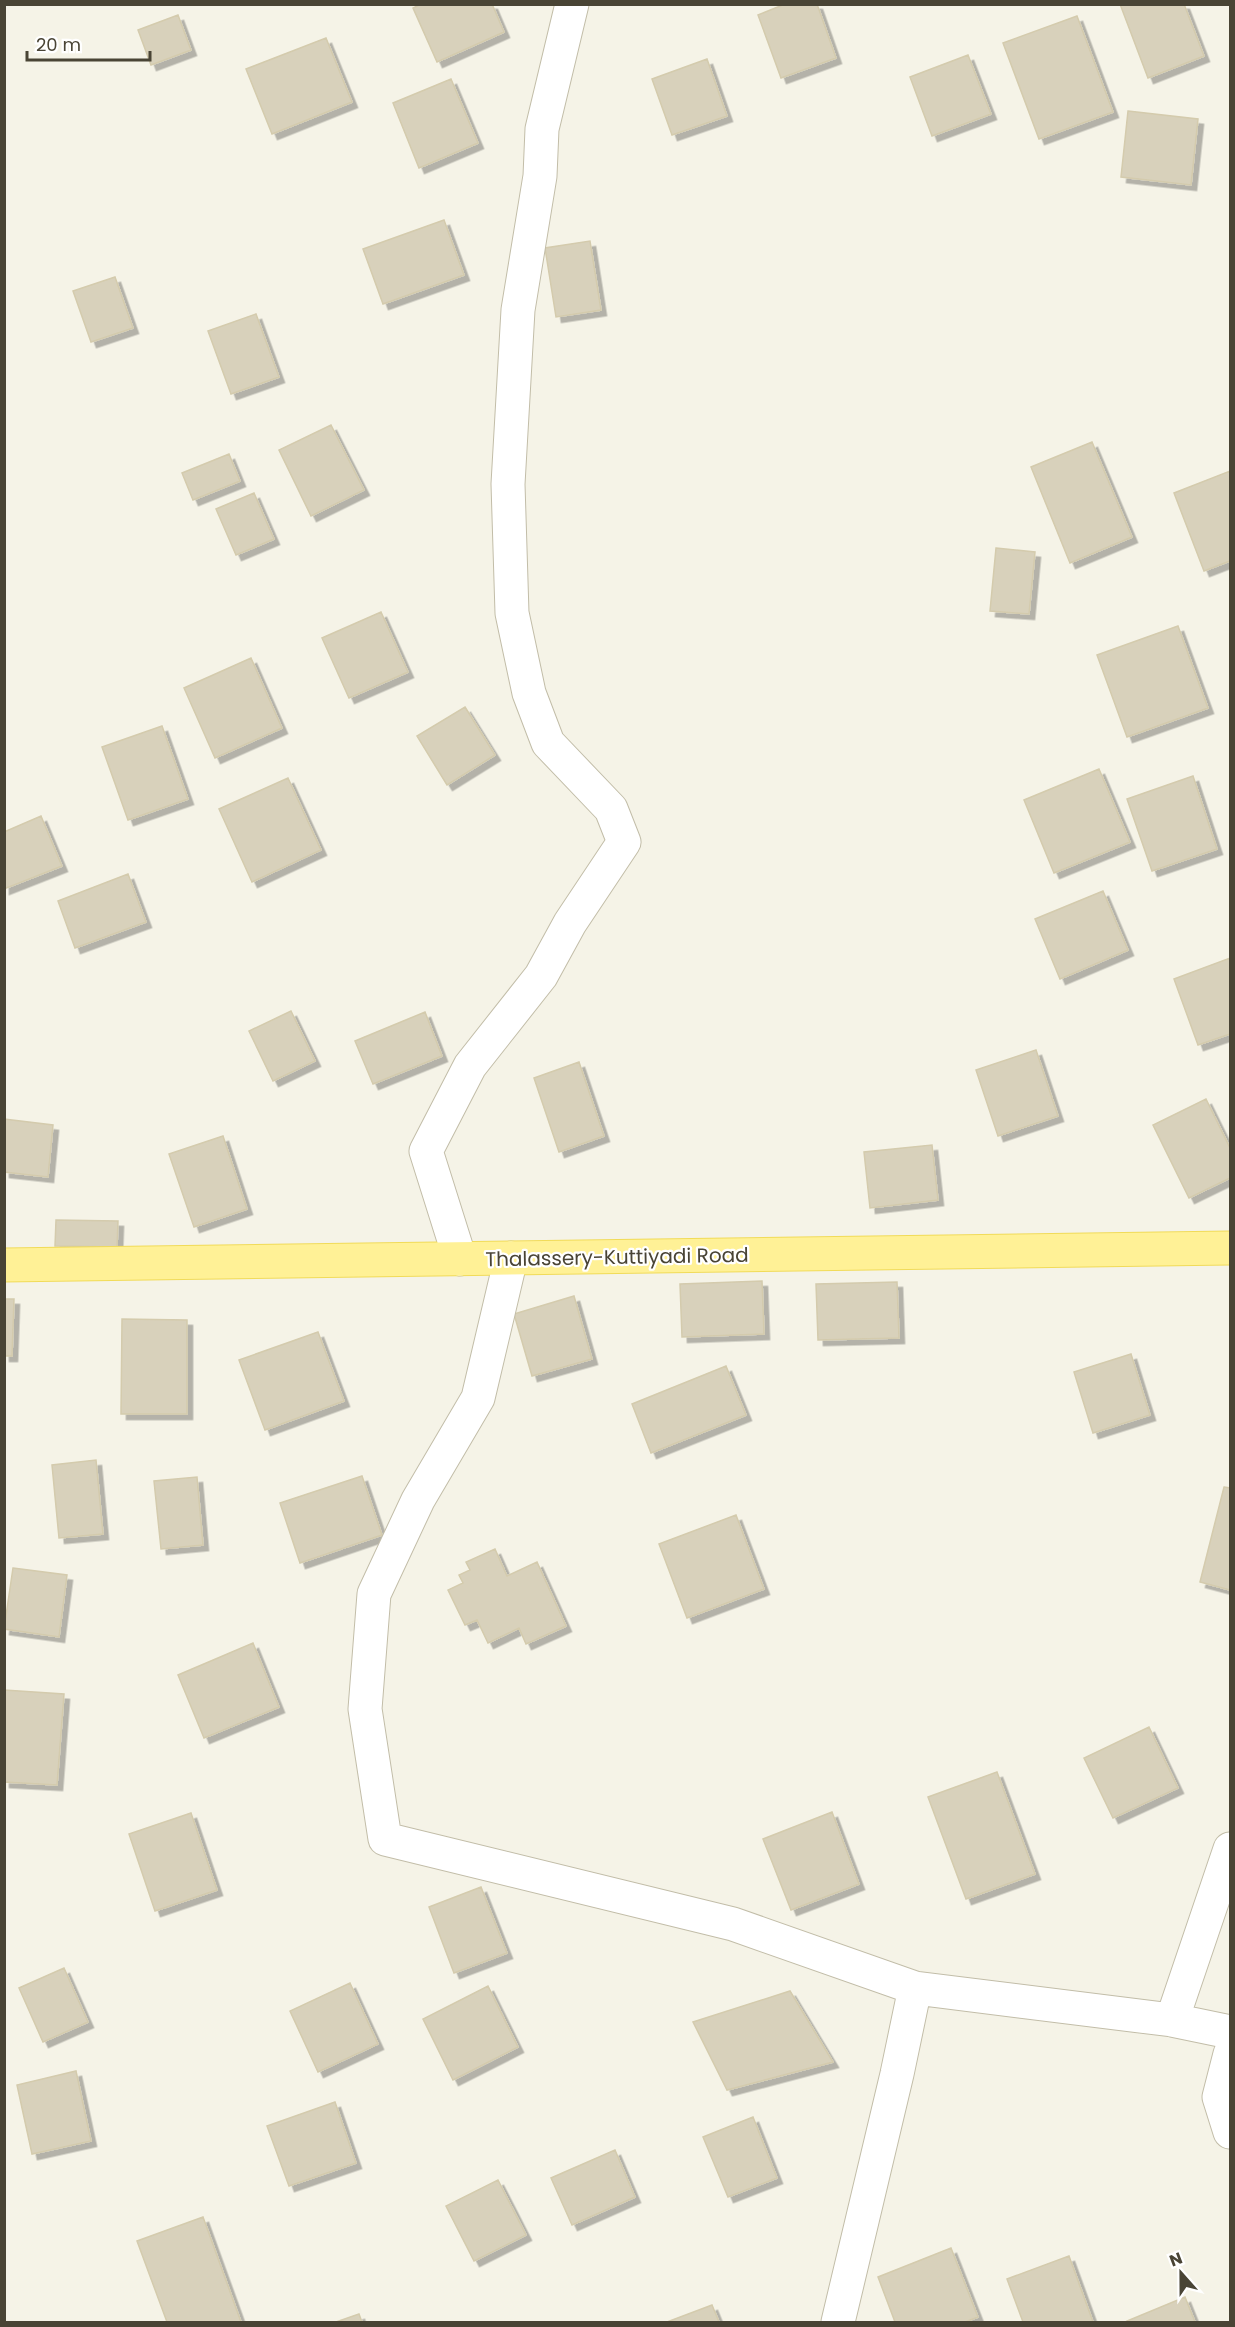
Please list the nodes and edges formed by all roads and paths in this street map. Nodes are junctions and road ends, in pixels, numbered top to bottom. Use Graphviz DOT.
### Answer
graph roads {
  1 [pos="572,4"];
  2 [pos="1230,1248"];
  3 [pos="511,1258"];
  4 [pos="460,1259"];
  5 [pos="4,1265"];
  6 [pos="1230,1849"];
  7 [pos="915,1988"];
  8 [pos="1172,2020"];
  9 [pos="1230,2032"];
  10 [pos="1230,2054"];
  11 [pos="1230,2132"];
  12 [pos="838,2322"];
  1 -- 4 [label="street"];
  2 -- 3 [label="main road, Thalassery-Kuttiyadi Road"];
  3 -- 4 [label="main road, Thalassery-Kuttiyadi Road"];
  3 -- 7 [label="street"];
  4 -- 5 [label="main road, Thalassery-Kuttiyadi Road"];
  6 -- 8 [label="street"];
  7 -- 8 [label="street"];
  7 -- 12 [label="street"];
  8 -- 9 [label="street"];
  10 -- 11 [label="street"];
}
